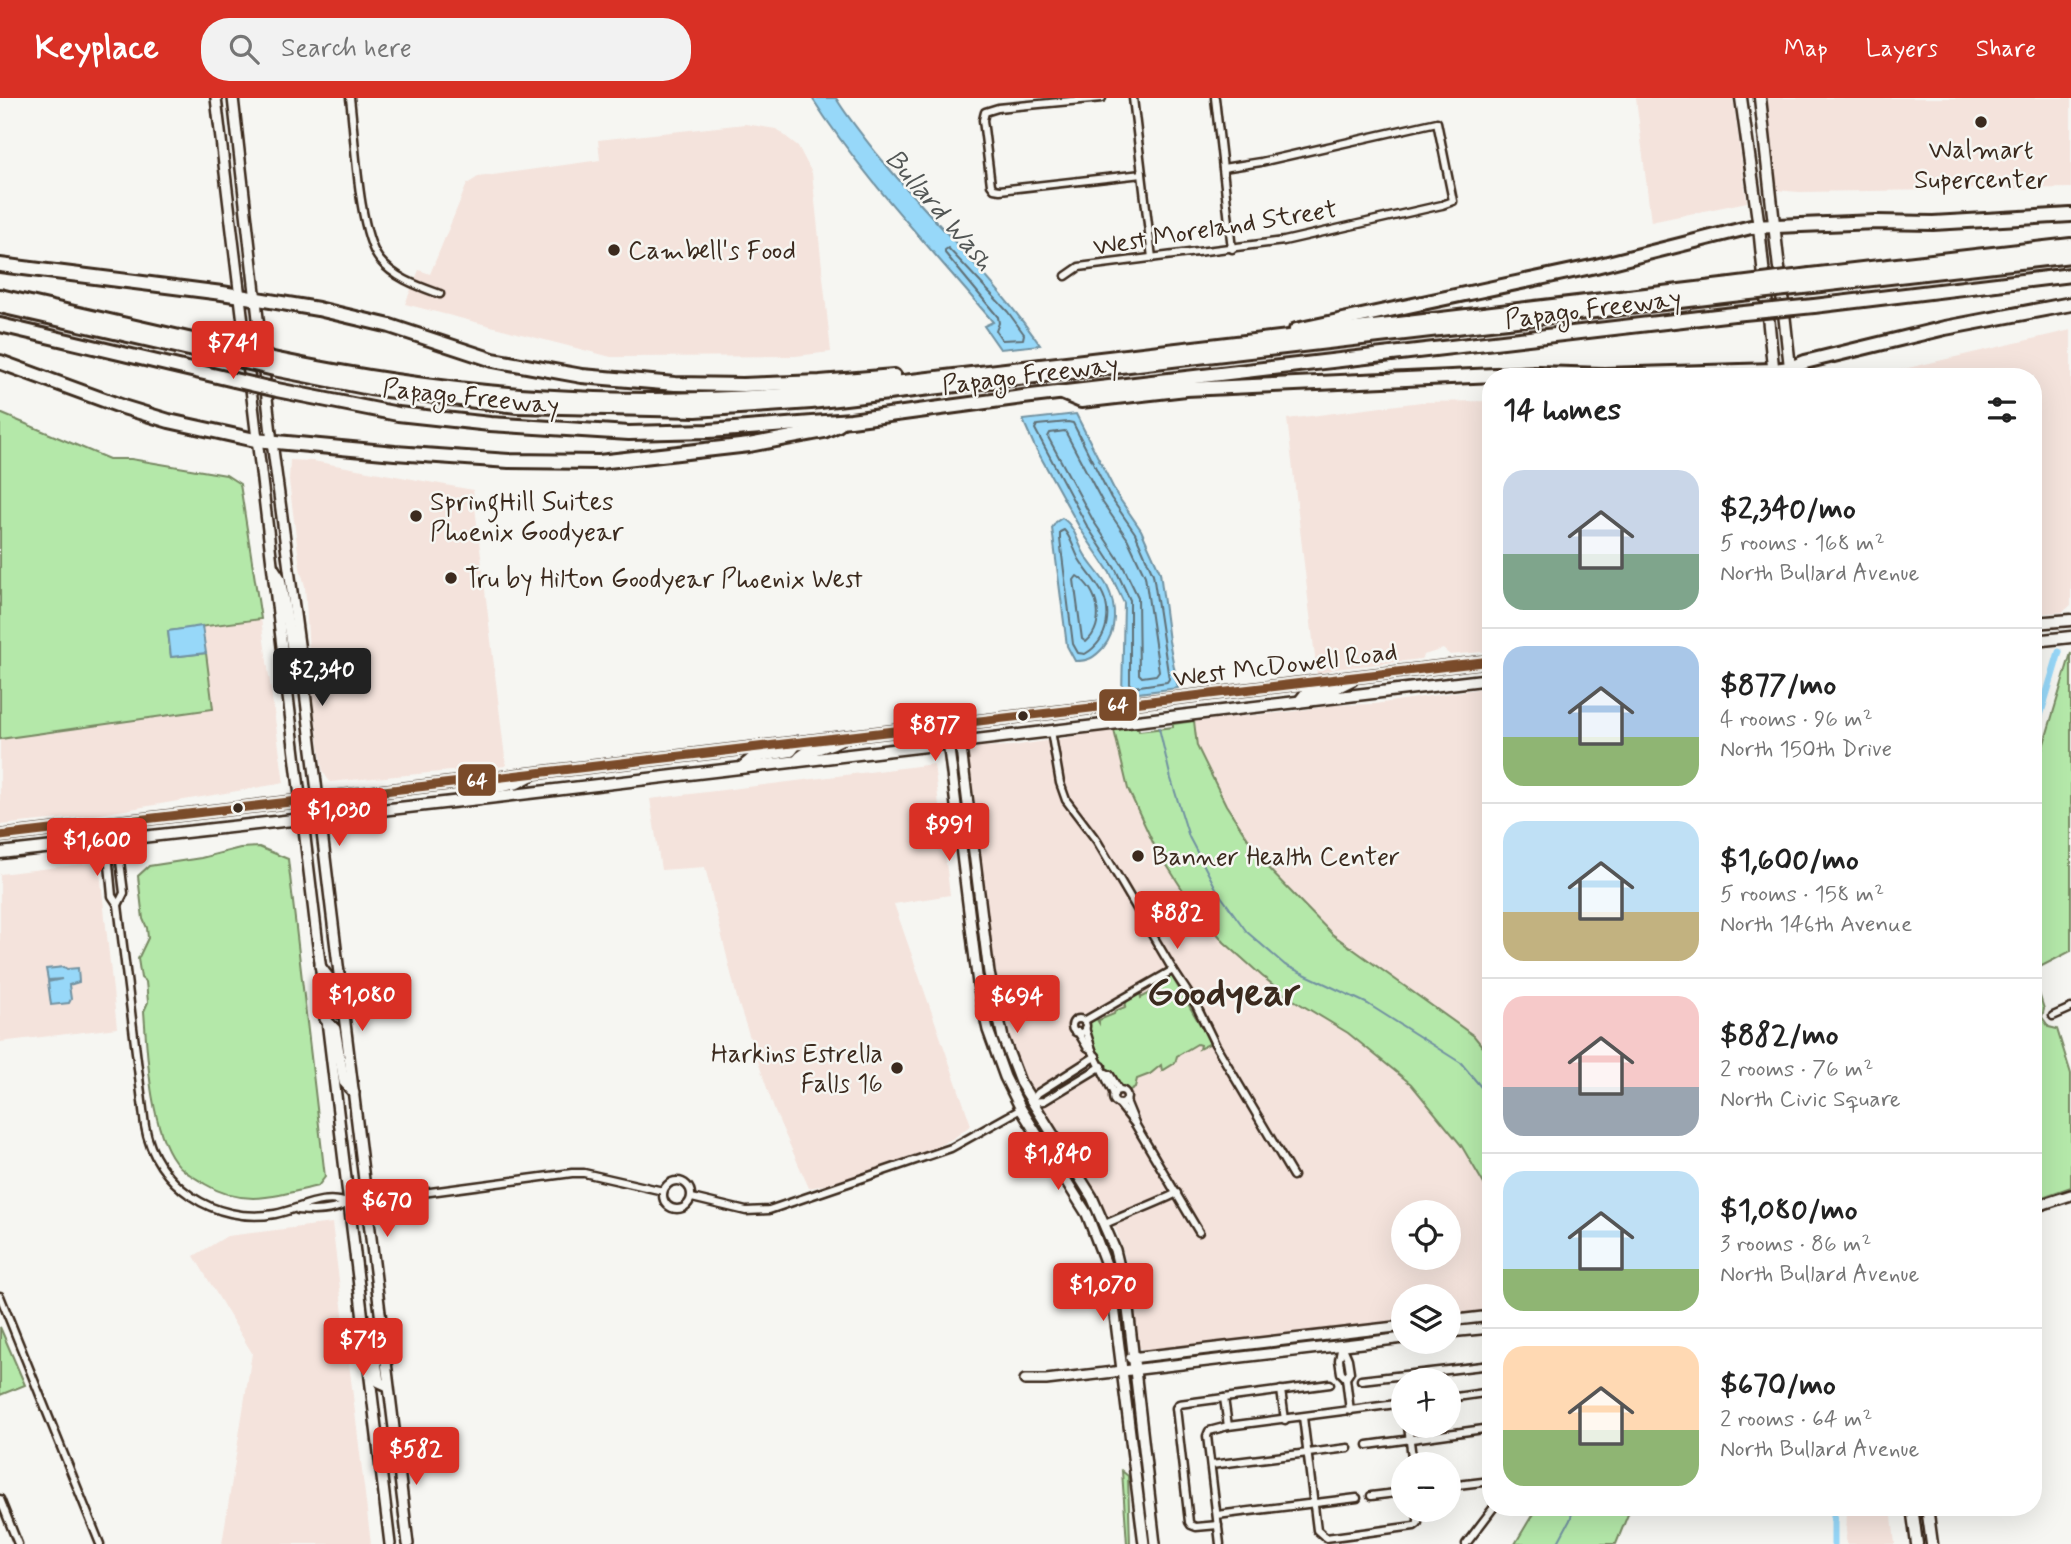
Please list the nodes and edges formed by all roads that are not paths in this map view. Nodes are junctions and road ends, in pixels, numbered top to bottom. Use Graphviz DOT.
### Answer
graph roads {
  1 [pos="216,98"];
  2 [pos="233,98"];
  3 [pos="350,98"];
  4 [pos="1102,98"];
  5 [pos="1133,98"];
  6 [pos="1214,98"];
  7 [pos="1741,98"];
  8 [pos="1760,98"];
  9 [pos="1091,99"];
  10 [pos="1223,168"];
  11 [pos="1142,174"];
  12 [pos="2071,215"];
  13 [pos="1773,226"];
  14 [pos="1759,227"];
  15 [pos="2071,245"];
  16 [pos="1232,249"];
  17 [pos="2071,256"];
  18 [pos="1152,258"];
  19 [pos="0,265"];
  20 [pos="2071,275"];
  21 [pos="1066,276"];
  22 [pos="1811,281"];
  23 [pos="1732,290"];
  24 [pos="440,294"];
  25 [pos="0,296"];
  26 [pos="239,296"];
  27 [pos="256,299"];
  28 [pos="2071,304"];
  29 [pos="0,306"];
  30 [pos="0,325"];
  31 [pos="1266,339"];
  32 [pos="232,354"];
  33 [pos="0,362"];
  34 [pos="274,364"];
  35 [pos="1773,368"];
  36 [pos="1791,368"];
  37 [pos="1799,368"];
  38 [pos="961,375"];
  39 [pos="1482,376"];
  40 [pos="1062,393"];
  41 [pos="851,420"];
  42 [pos="255,440"];
  43 [pos="272,442"];
  44 [pos="271,562"];
  45 [pos="2071,620"];
  46 [pos="2042,622"];
  47 [pos="2071,637"];
  48 [pos="2042,640"];
  49 [pos="301,662"];
  50 [pos="1482,662"];
  51 [pos="1358,676"];
  52 [pos="1482,681"];
  53 [pos="1299,702"];
  54 [pos="958,724"];
  55 [pos="946,725"];
  56 [pos="1051,731"];
  57 [pos="845,737"];
  58 [pos="798,742"];
  59 [pos="960,742"];
  60 [pos="948,744"];
  61 [pos="637,761"];
  62 [pos="797,761"];
  63 [pos="741,768"];
  64 [pos="537,773"];
  65 [pos="639,780"];
  66 [pos="317,798"];
  67 [pos="480,799"];
  68 [pos="298,800"];
  69 [pos="320,816"];
  70 [pos="300,818"];
  71 [pos="110,822"];
  72 [pos="0,836"];
  73 [pos="112,841"];
  74 [pos="0,853"];
  75 [pos="118,905"];
  76 [pos="318,964"];
  77 [pos="1173,970"];
  78 [pos="2071,1007"];
  79 [pos="344,1013"];
  80 [pos="2053,1016"];
  81 [pos="325,1019"];
  82 [pos="1085,1025"];
  83 [pos="1078,1032"];
  84 [pos="1094,1053"];
  85 [pos="1104,1070"];
  86 [pos="1117,1092"];
  87 [pos="354,1093"];
  88 [pos="1031,1102"];
  89 [pos="1122,1102"];
  90 [pos="1021,1109"];
  91 [pos="1293,1177"];
  92 [pos="663,1191"];
  93 [pos="1177,1193"];
  94 [pos="2071,1195"];
  95 [pos="692,1198"];
  96 [pos="367,1200"];
  97 [pos="348,1203"];
  98 [pos="2042,1204"];
  99 [pos="1105,1224"];
  100 [pos="1199,1232"];
  101 [pos="0,1296"];
  102 [pos="1482,1317"];
  103 [pos="1461,1320"];
  104 [pos="1391,1328"];
  105 [pos="1482,1329"];
  106 [pos="1461,1331"];
  107 [pos="365,1332"];
  108 [pos="1341,1334"];
  109 [pos="1391,1339"];
  110 [pos="1342,1345"];
  111 [pos="1134,1357"];
  112 [pos="1122,1359"];
  113 [pos="1482,1366"];
  114 [pos="1461,1369"];
  115 [pos="1135,1370"];
  116 [pos="1123,1371"];
  117 [pos="1391,1379"];
  118 [pos="1026,1380"];
  119 [pos="1361,1380"];
  120 [pos="1330,1384"];
  121 [pos="388,1386"];
  122 [pos="1281,1390"];
  123 [pos="1482,1393"];
  124 [pos="1461,1396"];
  125 [pos="1224,1398"];
  126 [pos="1391,1405"];
  127 [pos="1350,1410"];
  128 [pos="1303,1417"];
  129 [pos="1285,1420"];
  130 [pos="1228,1426"];
  131 [pos="1482,1429"];
  132 [pos="1410,1439"];
  133 [pos="1367,1444"];
  134 [pos="1348,1448"];
  135 [pos="1412,1452"];
  136 [pos="1308,1453"];
  137 [pos="1211,1465"];
  138 [pos="1482,1481"];
  139 [pos="1461,1484"];
  140 [pos="1391,1494"];
  141 [pos="1371,1496"];
  142 [pos="1357,1497"];
  143 [pos="0,1499"];
  144 [pos="1314,1503"];
  145 [pos="1217,1515"];
  146 [pos="1487,1516"];
  147 [pos="1913,1516"];
  148 [pos="1928,1516"];
  149 [pos="1418,1522"];
  150 [pos="1218,1525"];
  151 [pos="18,1544"];
  152 [pos="100,1544"];
  153 [pos="390,1544"];
  154 [pos="408,1544"];
  155 [pos="1144,1544"];
  156 [pos="1155,1544"];
  157 [pos="1220,1544"];
  158 [pos="1466,1544"];
  159 [pos="1917,1544"];
  160 [pos="1932,1544"];
  1 -- 26 [label="main road"];
  2 -- 27 [label="main road"];
  3 -- 24 [label="street"];
  4 -- 9 [label="street"];
  5 -- 11 [label="street"];
  6 -- 10 [label="street"];
  7 -- 14 [label="main road"];
  8 -- 13 [label="main road"];
  9 -- 11 [label="street"];
  10 -- 16 [label="street"];
  10 -- 16 [label="street, West Moreland Street"];
  11 -- 18 [label="street"];
  12 -- 13 [label="highway"];
  13 -- 14 [label="highway"];
  13 -- 36 [label="main road"];
  14 -- 31 [label="highway"];
  14 -- 35 [label="main road"];
  15 -- 22 [label="highway, Papago Freeway"];
  16 -- 18 [label="street, West Moreland Street"];
  17 -- 22 [label="highway"];
  18 -- 21 [label="street, West Moreland Street"];
  19 -- 26 [label="highway"];
  20 -- 40 [label="highway, Papago Freeway, bridge"];
  22 -- 23 [label="highway, Papago Freeway, bridge"];
  23 -- 31 [label="highway, Papago Freeway"];
  23 -- 34 [label="highway"];
  25 -- 32 [label="highway, Papago Freeway"];
  26 -- 27 [label="highway"];
  26 -- 42 [label="main road"];
  27 -- 38 [label="highway"];
  27 -- 43 [label="main road"];
  28 -- 37 [label="highway"];
  29 -- 32 [label="highway"];
  30 -- 41 [label="highway, Papago Freeway, bridge"];
  31 -- 38 [label="highway, Papago Freeway"];
  32 -- 34 [label="highway, Papago Freeway, bridge"];
  33 -- 42 [label="highway"];
  34 -- 38 [label="highway, Papago Freeway"];
  39 -- 40 [label="highway"];
  40 -- 41 [label="highway, Papago Freeway"];
  41 -- 43 [label="highway"];
  42 -- 43 [label="highway"];
  42 -- 44 [label="main road"];
  43 -- 49 [label="main road"];
  44 -- 49 [label="main road"];
  44 -- 68 [label="main road"];
  45 -- 46 [label="main road"];
  47 -- 48 [label="main road"];
  49 -- 66 [label="main road"];
  50 -- 51 [label="main road, West McDowell Road"];
  51 -- 53 [label="main road"];
  51 -- 54 [label="main road, West McDowell Road"];
  52 -- 53 [label="main road, West McDowell Road"];
  53 -- 56 [label="main road, West McDowell Road"];
  54 -- 55 [label="main road, West McDowell Road"];
  54 -- 59 [label="main road"];
  55 -- 57 [label="main road, West McDowell Road"];
  55 -- 60 [label="main road"];
  56 -- 59 [label="main road, West McDowell Road"];
  56 -- 77 [label="street"];
  57 -- 58 [label="main road, West McDowell Road"];
  57 -- 62 [label="main road"];
  58 -- 61 [label="main road, West McDowell Road"];
  58 -- 63 [label="main road"];
  59 -- 60 [label="main road, West McDowell Road"];
  59 -- 88 [label="main road"];
  60 -- 62 [label="main road, West McDowell Road"];
  60 -- 90 [label="main road"];
  61 -- 64 [label="main road, West McDowell Road"];
  61 -- 65 [label="main road"];
  62 -- 63 [label="main road, West McDowell Road"];
  63 -- 65 [label="main road, West McDowell Road"];
  64 -- 66 [label="main road, West McDowell Road"];
  64 -- 67 [label="main road"];
  65 -- 67 [label="main road, West McDowell Road"];
  66 -- 68 [label="main road, West McDowell Road"];
  66 -- 69 [label="main road"];
  67 -- 69 [label="main road, West McDowell Road"];
  68 -- 70 [label="main road"];
  68 -- 71 [label="main road, West McDowell Road"];
  69 -- 70 [label="main road, West McDowell Road"];
  69 -- 79 [label="main road"];
  70 -- 73 [label="main road, West McDowell Road"];
  70 -- 76 [label="main road"];
  71 -- 72 [label="main road, West McDowell Road"];
  71 -- 73 [label="street"];
  73 -- 74 [label="main road, West McDowell Road"];
  73 -- 75 [label="street"];
  73 -- 75 [label="street"];
  75 -- 97 [label="street"];
  76 -- 79 [label="main road"];
  76 -- 81 [label="main road"];
  77 -- 82 [label="street"];
  77 -- 91 [label="street"];
  78 -- 80 [label="street"];
  79 -- 87 [label="main road"];
  81 -- 87 [label="main road"];
  81 -- 97 [label="main road"];
  82 -- 83 [label="street"];
  82 -- 83 [label="street"];
  82 -- 84 [label="street"];
  83 -- 84 [label="street"];
  84 -- 85 [label="street"];
  84 -- 88 [label="street"];
  85 -- 86 [label="street"];
  85 -- 88 [label="street"];
  86 -- 89 [label="street"];
  86 -- 89 [label="street"];
  87 -- 96 [label="main road"];
  88 -- 90 [label="main road"];
  88 -- 99 [label="main road"];
  89 -- 93 [label="street"];
  90 -- 95 [label="street"];
  90 -- 112 [label="main road"];
  92 -- 95 [label="street"];
  92 -- 95 [label="street"];
  92 -- 96 [label="street"];
  93 -- 99 [label="street"];
  93 -- 100 [label="street"];
  94 -- 98 [label="main road"];
  96 -- 97 [label="street"];
  96 -- 121 [label="main road"];
  97 -- 107 [label="main road"];
  99 -- 111 [label="main road"];
  101 -- 152 [label="street"];
  102 -- 103 [label="main road"];
  104 -- 108 [label="main road"];
  105 -- 106 [label="main road"];
  107 -- 121 [label="main road"];
  107 -- 153 [label="main road"];
  108 -- 110 [label="main road"];
  108 -- 111 [label="main road"];
  109 -- 110 [label="main road"];
  110 -- 115 [label="main road"];
  110 -- 127 [label="street"];
  111 -- 112 [label="main road"];
  111 -- 115 [label="main road"];
  112 -- 116 [label="main road"];
  113 -- 114 [label="street"];
  115 -- 116 [label="main road"];
  115 -- 156 [label="main road"];
  116 -- 118 [label="main road"];
  116 -- 155 [label="main road"];
  117 -- 119 [label="street"];
  120 -- 122 [label="street"];
  121 -- 154 [label="main road"];
  122 -- 125 [label="street"];
  122 -- 129 [label="street"];
  123 -- 124 [label="street"];
  125 -- 130 [label="street"];
  125 -- 150 [label="street"];
  126 -- 127 [label="street"];
  127 -- 128 [label="street"];
  128 -- 129 [label="street"];
  128 -- 136 [label="street"];
  129 -- 130 [label="street"];
  130 -- 137 [label="street"];
  131 -- 132 [label="street"];
  132 -- 133 [label="street"];
  132 -- 135 [label="street"];
  134 -- 136 [label="street"];
  136 -- 137 [label="street"];
  136 -- 144 [label="street"];
  137 -- 145 [label="street"];
  138 -- 139 [label="street"];
  140 -- 141 [label="street"];
  142 -- 144 [label="street"];
  143 -- 151 [label="street"];
  144 -- 145 [label="street"];
  144 -- 149 [label="street"];
  145 -- 150 [label="street"];
  146 -- 158 [label="street"];
  147 -- 159 [label="main road"];
  148 -- 160 [label="main road"];
  150 -- 157 [label="street"];
}
